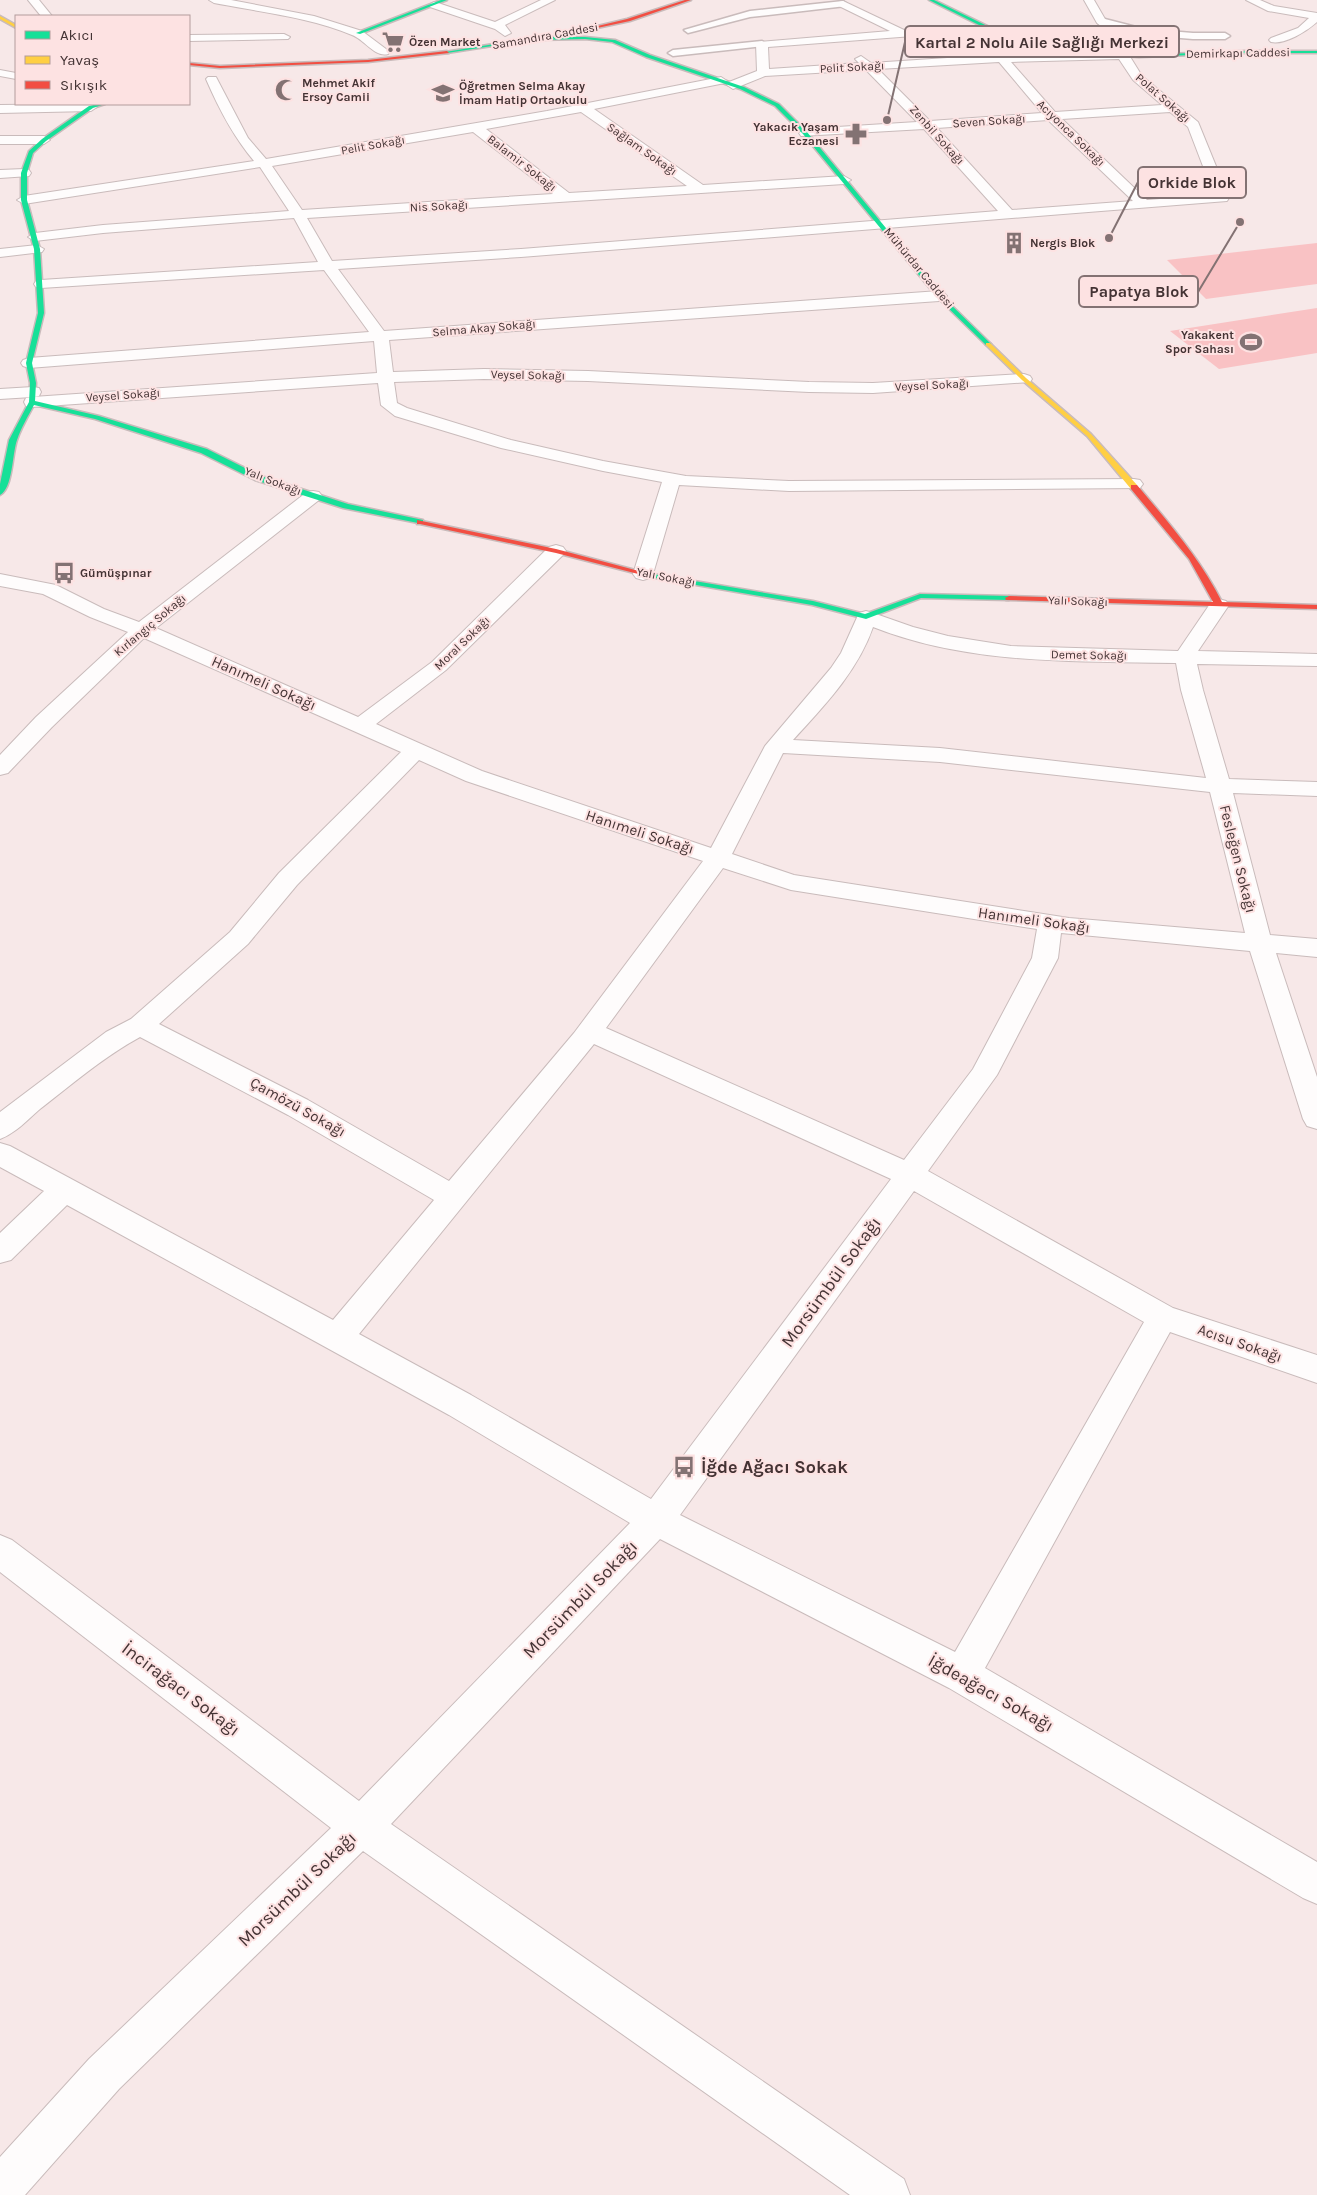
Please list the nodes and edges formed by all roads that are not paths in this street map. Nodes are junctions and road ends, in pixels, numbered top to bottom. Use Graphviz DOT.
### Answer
graph roads {
  1 [pos="33,0"];
  2 [pos="214,0"];
  3 [pos="445,0"];
  4 [pos="550,0"];
  5 [pos="657,0"];
  6 [pos="689,0"];
  7 [pos="931,0"];
  8 [pos="1089,0"];
  9 [pos="1251,0"];
  10 [pos="843,4"];
  11 [pos="434,5"];
  12 [pos="46,15"];
  13 [pos="1317,16"];
  14 [pos="0,18"];
  15 [pos="310,18"];
  16 [pos="628,20"];
  17 [pos="1100,20"];
  18 [pos="573,22"];
  19 [pos="15,26"];
  20 [pos="548,26"];
  21 [pos="0,29"];
  22 [pos="502,30"];
  23 [pos="688,30"];
  24 [pos="358,33"];
  25 [pos="901,33"];
  26 [pos="15,36"];
  27 [pos="999,36"];
  28 [pos="1225,36"];
  29 [pos="190,38"];
  30 [pos="839,38"];
  31 [pos="525,39"];
  32 [pos="287,40"];
  33 [pos="1275,40"];
  34 [pos="613,41"];
  35 [pos="762,44"];
  36 [pos="384,52"];
  37 [pos="1317,52"];
  38 [pos="673,53"];
  39 [pos="190,54"];
  40 [pos="232,54"];
  41 [pos="1123,55"];
  42 [pos="1000,59"];
  43 [pos="190,65"];
  44 [pos="869,66"];
  45 [pos="763,73"];
  46 [pos="1,74"];
  47 [pos="15,76"];
  48 [pos="204,76"];
  49 [pos="727,83"];
  50 [pos="97,106"];
  51 [pos="1172,108"];
  52 [pos="0,109"];
  53 [pos="585,109"];
  54 [pos="1052,117"];
  55 [pos="928,124"];
  56 [pos="476,128"];
  57 [pos="806,133"];
  58 [pos="0,140"];
  59 [pos="44,140"];
  60 [pos="264,164"];
  61 [pos="24,173"];
  62 [pos="0,174"];
  63 [pos="844,180"];
  64 [pos="699,188"];
  65 [pos="567,198"];
  66 [pos="24,200"];
  67 [pos="1144,204"];
  68 [pos="298,214"];
  69 [pos="1010,216"];
  70 [pos="883,225"];
  71 [pos="36,243"];
  72 [pos="0,253"];
  73 [pos="328,266"];
  74 [pos="41,284"];
  75 [pos="939,296"];
  76 [pos="381,337"];
  77 [pos="29,363"];
  78 [pos="387,377"];
  79 [pos="1024,379"];
  80 [pos="0,394"];
  81 [pos="32,397"];
  82 [pos="672,478"];
  83 [pos="1134,484"];
  84 [pos="0,493"];
  85 [pos="313,496"];
  86 [pos="556,551"];
  87 [pos="643,574"];
  88 [pos="0,580"];
  89 [pos="1219,605"];
  90 [pos="1317,607"];
  91 [pos="866,617"];
  92 [pos="141,630"];
  93 [pos="1184,656"];
  94 [pos="1317,660"];
  95 [pos="360,726"];
  96 [pos="776,746"];
  97 [pos="415,751"];
  98 [pos="0,768"];
  99 [pos="1220,786"];
  100 [pos="1317,789"];
  101 [pos="718,858"];
  102 [pos="1050,924"];
  103 [pos="1260,944"];
  104 [pos="1317,948"];
  105 [pos="140,1026"];
  106 [pos="589,1031"];
  107 [pos="1317,1118"];
  108 [pos="0,1128"];
  109 [pos="0,1154"];
  110 [pos="910,1175"];
  111 [pos="64,1190"];
  112 [pos="452,1197"];
  113 [pos="0,1252"];
  114 [pos="1163,1317"];
  115 [pos="337,1338"];
  116 [pos="1317,1369"];
  117 [pos="656,1520"];
  118 [pos="0,1552"];
  119 [pos="962,1674"];
  120 [pos="362,1827"];
  121 [pos="1317,1884"];
  122 [pos="0,2190"];
  123 [pos="888,2195"];
  1 -- 12 [label="street"];
  2 -- 15 [label="street"];
  3 -- 11 [label="street"];
  4 -- 22 [label="street"];
  5 -- 18 [label="street, Samandıra Caddesi"];
  6 -- 16 [label="street, Samandıra Caddesi"];
  7 -- 27 [label="street, Demirkapı Caddesi"];
  8 -- 17 [label="street"];
  9 -- 13 [label="street"];
  10 -- 23 [label="lane"];
  10 -- 25 [label="street"];
  11 -- 22 [label="street"];
  11 -- 24 [label="street"];
  13 -- 33 [label="street"];
  14 -- 19 [label="street"];
  15 -- 24 [label="street"];
  15 -- 32 [label="street"];
  16 -- 31 [label="street, Samandıra Caddesi"];
  16 -- 34 [label="street"];
  17 -- 28 [label="lane"];
  17 -- 41 [label="street, Polat Sokağı"];
  20 -- 22 [label="street, Samandıra Caddesi"];
  21 -- 26 [label="street"];
  22 -- 36 [label="street, Samandıra Caddesi"];
  24 -- 36 [label="street"];
  25 -- 30 [label="street, Acıyonca Sokağı"];
  25 -- 42 [label="street, Acıyonca Sokağı"];
  27 -- 41 [label="street, Demirkapı Caddesi"];
  27 -- 42 [label="street"];
  29 -- 32 [label="street"];
  30 -- 35 [label="street, Acıyonca Sokağı"];
  30 -- 44 [label="street, Zenbil Sokağı"];
  31 -- 34 [label="street, Mühürdar Caddesi"];
  31 -- 48 [label="street, Samandıra Caddesi"];
  32 -- 36 [label="street, Samandıra Caddesi"];
  32 -- 40 [label="street, Samandıra Caddesi"];
  32 -- 48 [label="street"];
  34 -- 49 [label="street, Mühürdar Caddesi"];
  35 -- 38 [label="lane"];
  35 -- 45 [label="street"];
  37 -- 41 [label="street, Demirkapı Caddesi"];
  39 -- 48 [label="street"];
  41 -- 42 [label="street, Pelit Sokağı"];
  41 -- 51 [label="street, Polat Sokağı"];
  42 -- 44 [label="street, Pelit Sokağı"];
  42 -- 54 [label="street, Acıyonca Sokağı"];
  43 -- 48 [label="street"];
  44 -- 45 [label="street, Pelit Sokağı"];
  44 -- 55 [label="street, Zenbil Sokağı"];
  45 -- 49 [label="street, Pelit Sokağı"];
  46 -- 47 [label="street"];
  48 -- 60 [label="street"];
  49 -- 53 [label="street, Pelit Sokağı"];
  49 -- 57 [label="street, Mühürdar Caddesi"];
  50 -- 52 [label="street"];
  50 -- 59 [label="street"];
  51 -- 54 [label="street, Seven Sokağı"];
  51 -- 67 [label="street, Polat Sokağı"];
  53 -- 56 [label="street, Pelit Sokağı"];
  53 -- 64 [label="street, Sağlam Sokağı"];
  54 -- 55 [label="street, Seven Sokağı"];
  54 -- 67 [label="street, Acıyonca Sokağı"];
  55 -- 57 [label="street, Seven Sokağı"];
  55 -- 69 [label="street, Zenbil Sokağı"];
  56 -- 60 [label="street, Pelit Sokağı"];
  56 -- 65 [label="street, Balamir Sokağı"];
  57 -- 63 [label="street, Mühürdar Caddesi"];
  58 -- 59 [label="street"];
  59 -- 61 [label="street"];
  60 -- 66 [label="street, Pelit Sokağı"];
  60 -- 68 [label="street"];
  61 -- 62 [label="street"];
  61 -- 66 [label="street"];
  63 -- 64 [label="street, Nis Sokağı"];
  63 -- 70 [label="street, Mühürdar Caddesi"];
  64 -- 65 [label="street, Nis Sokağı"];
  65 -- 68 [label="street, Nis Sokağı"];
  66 -- 71 [label="street"];
  67 -- 69 [label="street"];
  68 -- 71 [label="street, Nis Sokağı"];
  68 -- 73 [label="street"];
  69 -- 70 [label="street"];
  70 -- 73 [label="street"];
  70 -- 75 [label="street, Mühürdar Caddesi"];
  71 -- 72 [label="street, Nis Sokağı"];
  71 -- 74 [label="street"];
  73 -- 74 [label="street"];
  73 -- 76 [label="street"];
  74 -- 77 [label="street"];
  75 -- 76 [label="street, Selma Akay Sokağı"];
  75 -- 79 [label="street, Mühürdar Caddesi"];
  76 -- 77 [label="street, Selma Akay Sokağı"];
  76 -- 78 [label="street"];
  77 -- 81 [label="street"];
  78 -- 79 [label="street, Veysel Sokağı"];
  78 -- 81 [label="street, Veysel Sokağı"];
  78 -- 82 [label="street"];
  79 -- 83 [label="street, Mühürdar Caddesi"];
  80 -- 81 [label="street, Veysel Sokağı"];
  81 -- 84 [label="street"];
  81 -- 85 [label="street, Yalı Sokağı"];
  82 -- 83 [label="street"];
  82 -- 87 [label="street"];
  83 -- 89 [label="street, Mühürdar Caddesi"];
  85 -- 86 [label="street, Yalı Sokağı"];
  85 -- 92 [label="street, Kırlangıç Sokağı"];
  86 -- 87 [label="street, Yalı Sokağı"];
  86 -- 95 [label="street, Moral Sokağı"];
  87 -- 91 [label="street, Yalı Sokağı"];
  88 -- 92 [label="street, Hanımeli Sokağı"];
  89 -- 90 [label="street, Yalı Sokağı"];
  89 -- 91 [label="street, Yalı Sokağı"];
  89 -- 93 [label="street"];
  91 -- 93 [label="street, Demet Sokağı"];
  91 -- 96 [label="street"];
  92 -- 95 [label="street, Hanımeli Sokağı"];
  92 -- 98 [label="street, Kırlangıç Sokağı"];
  93 -- 94 [label="street, Demet Sokağı"];
  93 -- 99 [label="street, Fesleğen Sokağı"];
  95 -- 97 [label="street, Hanımeli Sokağı"];
  96 -- 99 [label="street"];
  96 -- 101 [label="street"];
  97 -- 101 [label="street, Hanımeli Sokağı"];
  97 -- 105 [label="street"];
  99 -- 100 [label="street"];
  99 -- 103 [label="street, Fesleğen Sokağı"];
  101 -- 102 [label="street, Hanımeli Sokağı"];
  101 -- 106 [label="street"];
  102 -- 103 [label="street, Hanımeli Sokağı"];
  102 -- 110 [label="street, Morsümbül Sokağı"];
  103 -- 104 [label="street, Hanımeli Sokağı"];
  103 -- 107 [label="street, Fesleğen Sokağı"];
  105 -- 108 [label="street"];
  105 -- 112 [label="street, Çamözü Sokağı"];
  106 -- 110 [label="street, Acısu Sokağı"];
  106 -- 112 [label="street"];
  109 -- 111 [label="street, İğdeağacı Sokağı"];
  110 -- 114 [label="street, Acısu Sokağı"];
  110 -- 117 [label="street, Morsümbül Sokağı"];
  111 -- 113 [label="street"];
  111 -- 115 [label="street, İğdeağacı Sokağı"];
  112 -- 115 [label="street"];
  114 -- 116 [label="street, Acısu Sokağı"];
  114 -- 119 [label="street"];
  115 -- 117 [label="street, İğdeağacı Sokağı"];
  117 -- 119 [label="street, İğdeağacı Sokağı"];
  117 -- 120 [label="street, Morsümbül Sokağı"];
  118 -- 120 [label="street, İncirağacı Sokağı"];
  119 -- 121 [label="street, İğdeağacı Sokağı"];
  120 -- 122 [label="street, Morsümbül Sokağı"];
  120 -- 123 [label="street, İncirağacı Sokağı"];
}
